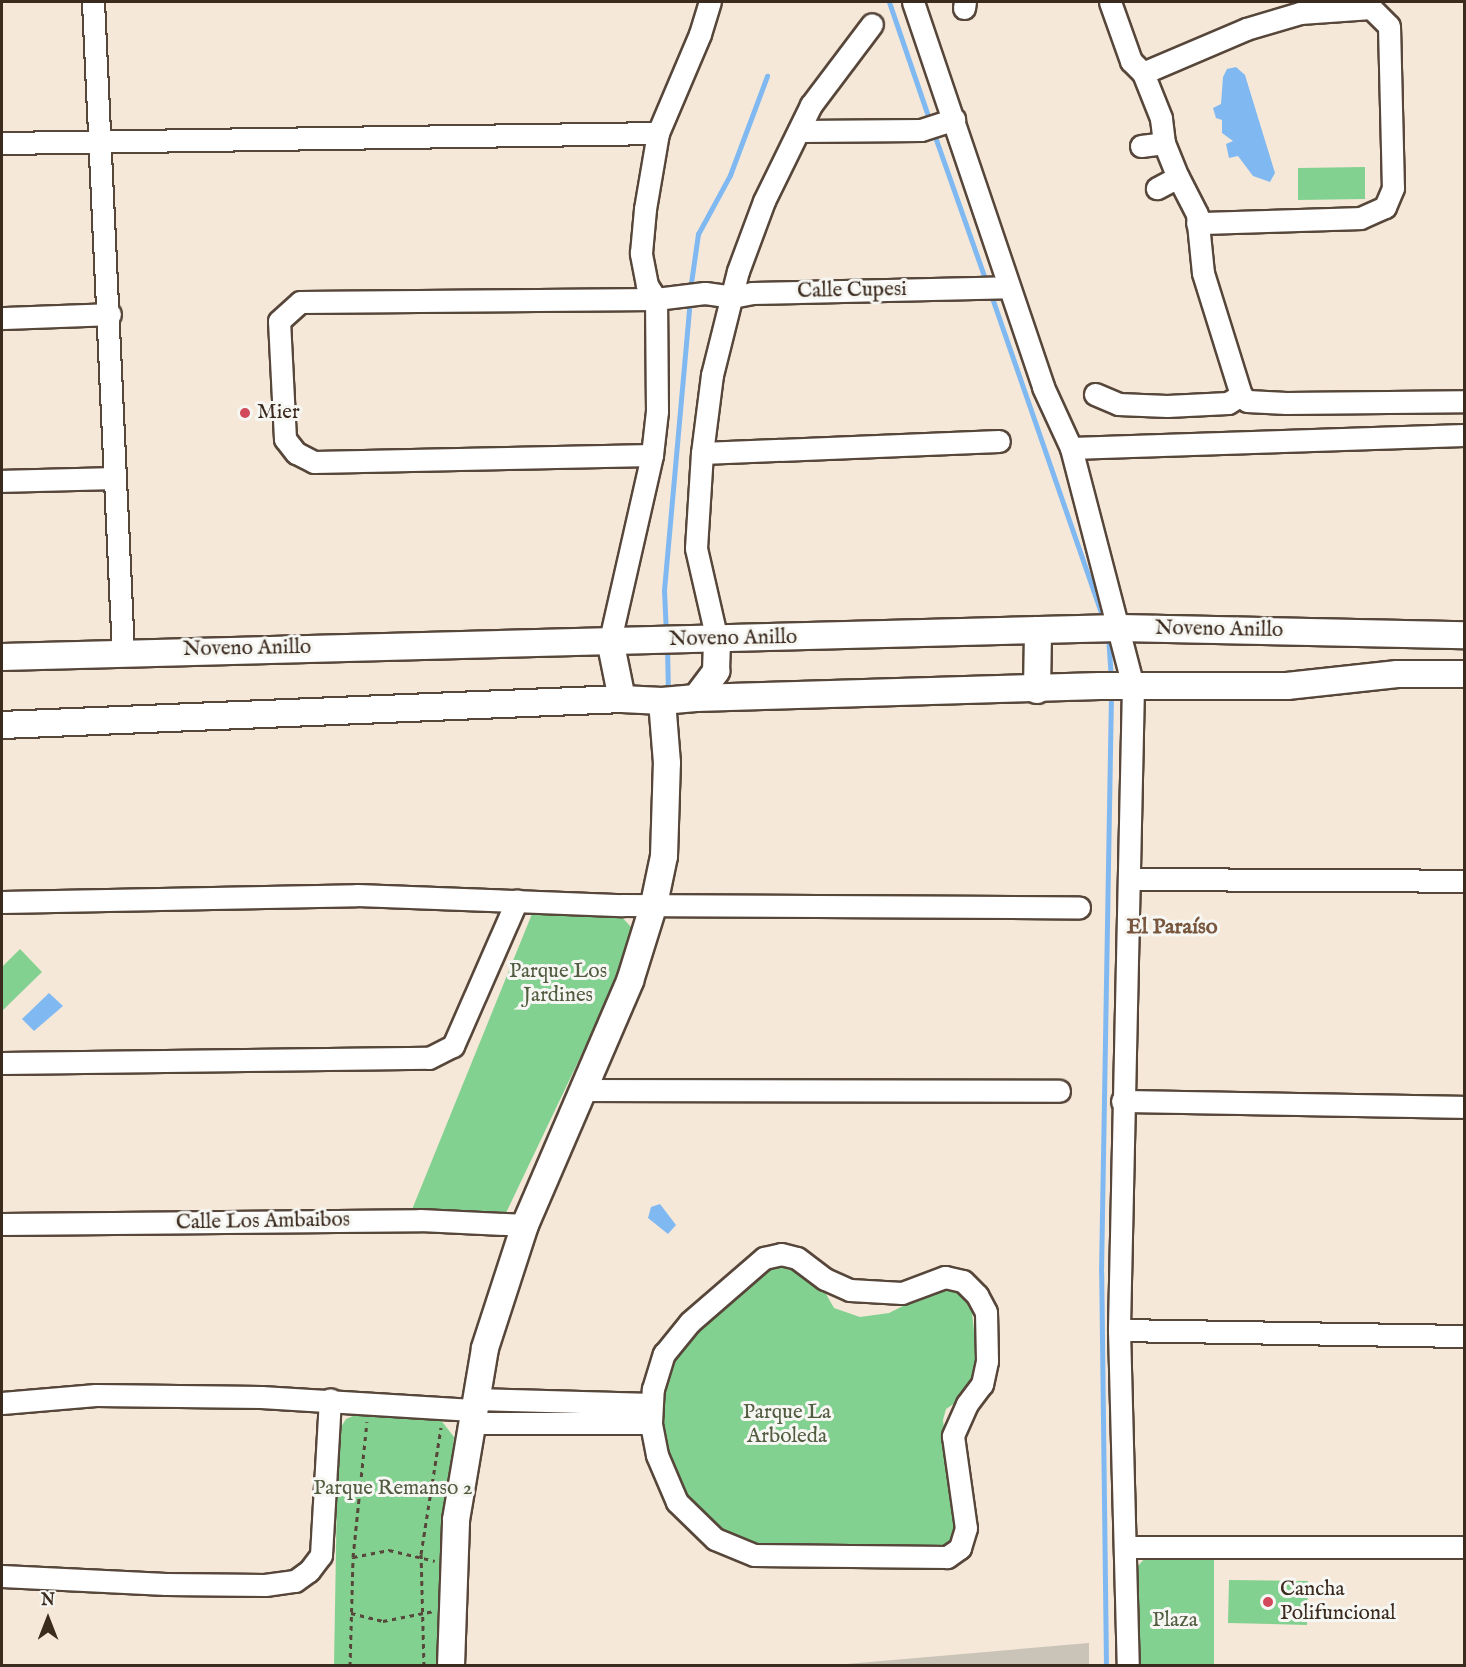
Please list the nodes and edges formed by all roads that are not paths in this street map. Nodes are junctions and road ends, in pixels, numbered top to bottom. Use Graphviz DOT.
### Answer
graph roads {
  1 [pos="93,2"];
  2 [pos="710,2"];
  3 [pos="913,2"];
  4 [pos="1110,2"];
  5 [pos="872,24"];
  6 [pos="1143,72"];
  7 [pos="937,125"];
  8 [pos="801,131"];
  9 [pos="658,134"];
  10 [pos="98,140"];
  11 [pos="1164,142"];
  12 [pos="2,143"];
  13 [pos="1141,146"];
  14 [pos="1178,177"];
  15 [pos="1157,188"];
  16 [pos="1197,223"];
  17 [pos="990,288"];
  18 [pos="666,296"];
  19 [pos="732,297"];
  20 [pos="110,315"];
  21 [pos="2,318"];
  22 [pos="1095,394"];
  23 [pos="1241,395"];
  24 [pos="1464,401"];
  25 [pos="1464,435"];
  26 [pos="999,441"];
  27 [pos="1071,448"];
  28 [pos="702,453"];
  29 [pos="652,455"];
  30 [pos="115,478"];
  31 [pos="2,481"];
  32 [pos="1109,628"];
  33 [pos="1038,630"];
  34 [pos="1464,635"];
  35 [pos="610,640"];
  36 [pos="717,640"];
  37 [pos="123,652"];
  38 [pos="2,657"];
  39 [pos="1464,674"];
  40 [pos="1117,686"];
  41 [pos="1037,690"];
  42 [pos="696,698"];
  43 [pos="622,699"];
  44 [pos="663,701"];
  45 [pos="2,725"];
  46 [pos="1130,879"];
  47 [pos="1464,881"];
  48 [pos="517,900"];
  49 [pos="2,902"];
  50 [pos="654,904"];
  51 [pos="1078,907"];
  52 [pos="2,1063"];
  53 [pos="581,1090"];
  54 [pos="1059,1091"];
  55 [pos="1122,1101"];
  56 [pos="1464,1107"];
  57 [pos="2,1224"];
  58 [pos="525,1225"];
  59 [pos="1119,1330"];
  60 [pos="1464,1336"];
  61 [pos="330,1399"];
  62 [pos="2,1403"];
  63 [pos="473,1411"];
  64 [pos="651,1414"];
  65 [pos="1125,1546"];
  66 [pos="1464,1546"];
  67 [pos="2,1576"];
  68 [pos="451,1665"];
  69 [pos="1128,1665"];
  1 -- 10 [label="street"];
  2 -- 9 [label="street"];
  3 -- 7 [label="street"];
  4 -- 6 [label="street"];
  5 -- 8 [label="street"];
  6 -- 11 [label="street"];
  6 -- 16 [label="street"];
  7 -- 8 [label="street"];
  7 -- 17 [label="street"];
  8 -- 19 [label="street"];
  9 -- 10 [label="street"];
  9 -- 18 [label="street"];
  10 -- 12 [label="street"];
  10 -- 20 [label="street"];
  11 -- 13 [label="street"];
  11 -- 14 [label="street"];
  14 -- 15 [label="street"];
  14 -- 16 [label="street"];
  16 -- 23 [label="street"];
  17 -- 19 [label="street, Calle Cupesi"];
  17 -- 27 [label="street"];
  18 -- 19 [label="street, Calle Cupesi"];
  18 -- 29 [label="street"];
  18 -- 29 [label="street, Calle Cupesi"];
  19 -- 28 [label="street"];
  20 -- 21 [label="street"];
  20 -- 30 [label="street"];
  22 -- 23 [label="street"];
  23 -- 24 [label="street"];
  25 -- 27 [label="street"];
  26 -- 28 [label="street"];
  27 -- 32 [label="street"];
  28 -- 36 [label="street"];
  29 -- 35 [label="street"];
  30 -- 31 [label="street"];
  30 -- 37 [label="street"];
  32 -- 33 [label="street, Noveno Anillo"];
  32 -- 34 [label="street, Noveno Anillo"];
  32 -- 40 [label="street"];
  33 -- 36 [label="street, Noveno Anillo"];
  33 -- 41 [label="street"];
  35 -- 36 [label="street, Noveno Anillo"];
  35 -- 37 [label="street, Noveno Anillo"];
  35 -- 43 [label="street"];
  36 -- 42 [label="street"];
  37 -- 38 [label="street, Noveno Anillo"];
  39 -- 40 [label="street"];
  40 -- 41 [label="street"];
  40 -- 46 [label="street"];
  41 -- 42 [label="street"];
  42 -- 44 [label="street"];
  43 -- 44 [label="street"];
  43 -- 45 [label="street"];
  44 -- 50 [label="street"];
  46 -- 47 [label="street"];
  46 -- 55 [label="street"];
  48 -- 49 [label="street"];
  48 -- 50 [label="street"];
  48 -- 52 [label="street"];
  50 -- 51 [label="street"];
  50 -- 53 [label="street"];
  53 -- 54 [label="street"];
  53 -- 58 [label="street"];
  55 -- 56 [label="street"];
  55 -- 59 [label="street"];
  57 -- 58 [label="street, Calle Los Ambaibos"];
  58 -- 63 [label="street"];
  59 -- 60 [label="street"];
  59 -- 65 [label="street"];
  61 -- 62 [label="street"];
  61 -- 63 [label="street"];
  61 -- 67 [label="street"];
  63 -- 64 [label="street"];
  63 -- 68 [label="street"];
  64 -- 64 [label="street"];
  65 -- 66 [label="street"];
  65 -- 69 [label="street"];
}
